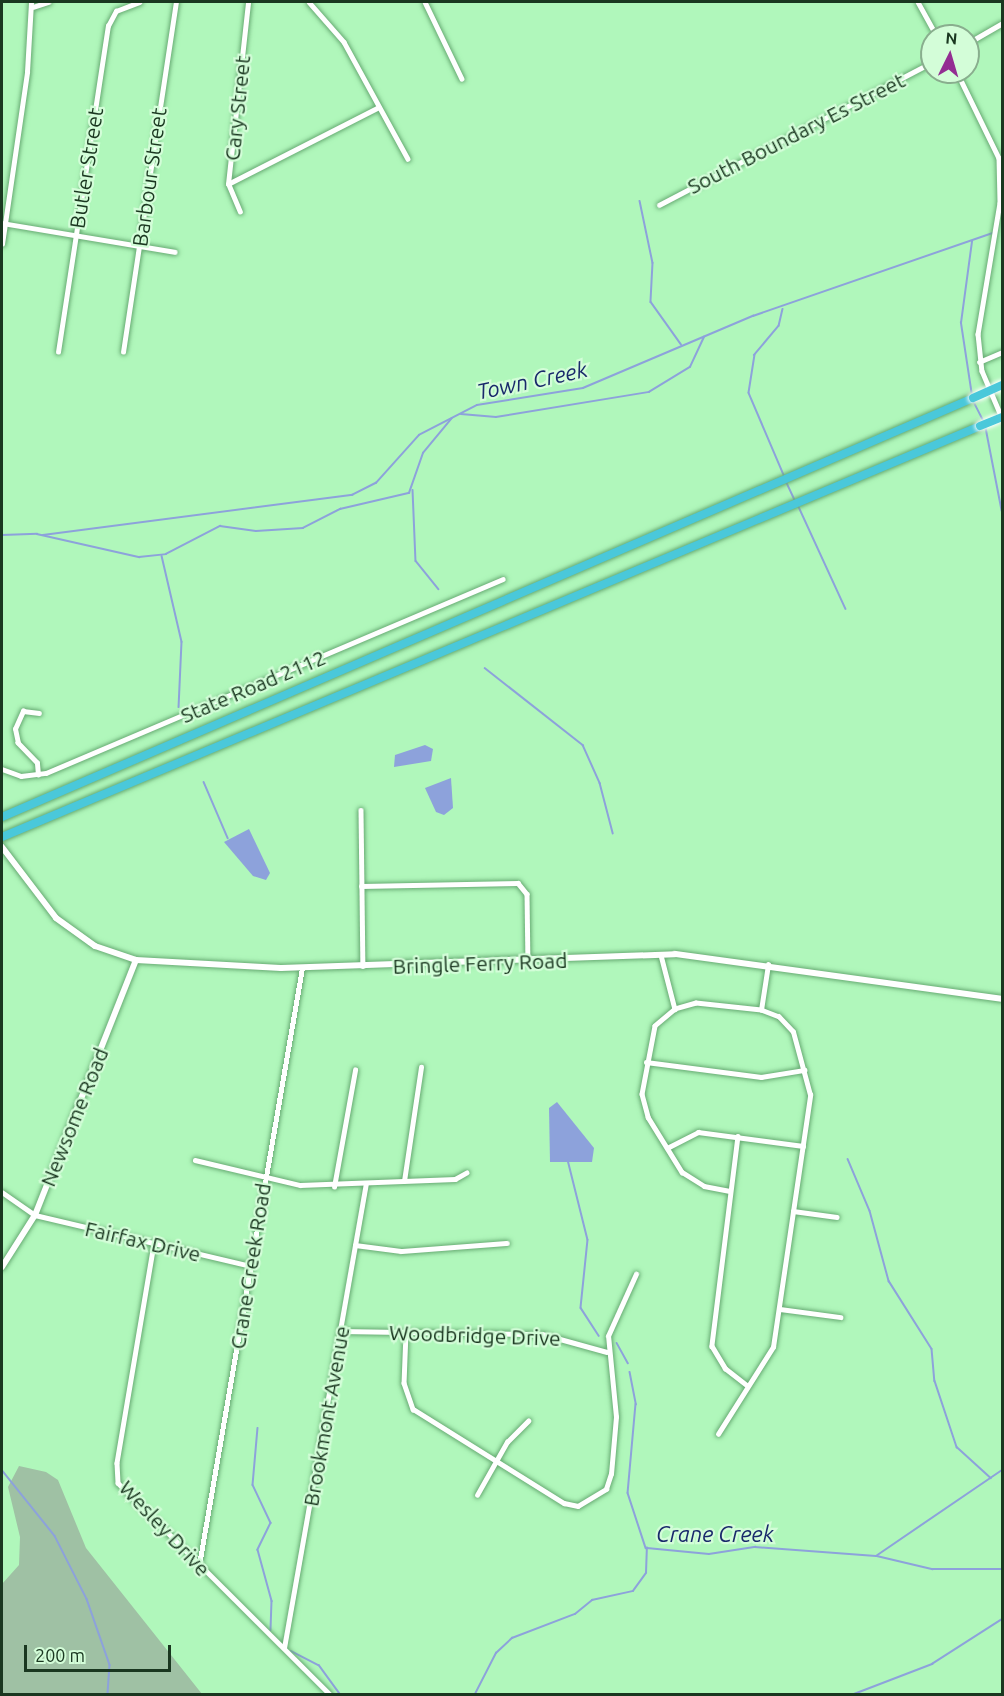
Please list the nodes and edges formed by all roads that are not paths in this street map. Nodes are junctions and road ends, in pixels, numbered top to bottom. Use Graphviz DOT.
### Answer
graph roads {
  1 [pos="48,2"];
  2 [pos="139,2"];
  3 [pos="176,2"];
  4 [pos="248,2"];
  5 [pos="309,2"];
  6 [pos="424,2"];
  7 [pos="918,2"];
  8 [pos="32,4"];
  9 [pos="930,24"];
  10 [pos="1002,24"];
  11 [pos="980,36"];
  12 [pos="920,68"];
  13 [pos="462,79"];
  14 [pos="963,84"];
  15 [pos="379,107"];
  16 [pos="408,159"];
  17 [pos="228,184"];
  18 [pos="659,205"];
  19 [pos="240,212"];
  20 [pos="3,223"];
  21 [pos="75,233"];
  22 [pos="2,243"];
  23 [pos="139,245"];
  24 [pos="175,252"];
  25 [pos="58,352"];
  26 [pos="123,352"];
  27 [pos="1002,352"];
  28 [pos="979,362"];
  29 [pos="1002,385"];
  30 [pos="1002,418"];
  31 [pos="502,579"];
  32 [pos="39,713"];
  33 [pos="2,769"];
  34 [pos="38,775"];
  35 [pos="361,810"];
  36 [pos="2,817"];
  37 [pos="2,837"];
  38 [pos="3,849"];
  39 [pos="361,886"];
  40 [pos="661,955"];
  41 [pos="136,960"];
  42 [pos="528,962"];
  43 [pos="769,964"];
  44 [pos="363,966"];
  45 [pos="302,968"];
  46 [pos="1002,999"];
  47 [pos="675,1009"];
  48 [pos="761,1010"];
  49 [pos="646,1062"];
  50 [pos="421,1067"];
  51 [pos="355,1070"];
  52 [pos="804,1070"];
  53 [pos="738,1136"];
  54 [pos="803,1146"];
  55 [pos="667,1148"];
  56 [pos="195,1160"];
  57 [pos="466,1173"];
  58 [pos="265,1177"];
  59 [pos="404,1181"];
  60 [pos="366,1184"];
  61 [pos="334,1186"];
  62 [pos="730,1191"];
  63 [pos="2,1192"];
  64 [pos="793,1211"];
  65 [pos="34,1215"];
  66 [pos="837,1217"];
  67 [pos="507,1243"];
  68 [pos="154,1244"];
  69 [pos="355,1245"];
  70 [pos="251,1266"];
  71 [pos="2,1267"];
  72 [pos="636,1274"];
  73 [pos="780,1310"];
  74 [pos="840,1317"];
  75 [pos="340,1331"];
  76 [pos="406,1332"];
  77 [pos="607,1352"];
  78 [pos="748,1386"];
  79 [pos="528,1421"];
  80 [pos="718,1434"];
  81 [pos="496,1462"];
  82 [pos="477,1495"];
  83 [pos="199,1565"];
  84 [pos="284,1648"];
  85 [pos="330,1695"];
  1 -- 8 [label="street"];
  2 -- 21 [label="street, Butler Street"];
  3 -- 23 [label="street, Barbour Street"];
  4 -- 17 [label="street, Cary Street"];
  5 -- 15 [label="street"];
  6 -- 13 [label="street"];
  7 -- 9 [label="street"];
  8 -- 20 [label="street"];
  10 -- 11 [label="street"];
  12 -- 18 [label="street, South Boundary Es Street"];
  14 -- 28 [label="street"];
  15 -- 16 [label="street"];
  15 -- 17 [label="street"];
  17 -- 19 [label="street, Cary Street"];
  20 -- 21 [label="street"];
  20 -- 22 [label="street"];
  21 -- 23 [label="street"];
  21 -- 25 [label="street, Butler Street"];
  23 -- 24 [label="street"];
  23 -- 26 [label="street, Barbour Street"];
  27 -- 28 [label="street"];
  28 -- 30 [label="street"];
  29 -- 36 [label="highway, bridge"];
  30 -- 37 [label="highway, bridge"];
  31 -- 34 [label="street, State Road 2112"];
  32 -- 34 [label="street"];
  33 -- 34 [label="street"];
  35 -- 39 [label="street"];
  38 -- 41 [label="street, Bringle Ferry Road"];
  39 -- 42 [label="street"];
  39 -- 44 [label="street"];
  40 -- 42 [label="street, Bringle Ferry Road"];
  40 -- 43 [label="street, Bringle Ferry Road"];
  40 -- 47 [label="street"];
  41 -- 45 [label="street, Bringle Ferry Road"];
  41 -- 65 [label="street, Newsome Road"];
  42 -- 44 [label="street, Bringle Ferry Road"];
  43 -- 46 [label="street, Bringle Ferry Road"];
  43 -- 48 [label="street"];
  44 -- 45 [label="street, Bringle Ferry Road"];
  45 -- 58 [label="street, Crane Creek Road"];
  47 -- 48 [label="street"];
  47 -- 49 [label="street"];
  48 -- 52 [label="street"];
  49 -- 52 [label="street"];
  49 -- 55 [label="street"];
  50 -- 59 [label="street"];
  51 -- 61 [label="street"];
  52 -- 54 [label="street"];
  53 -- 54 [label="street"];
  53 -- 55 [label="street"];
  53 -- 62 [label="street"];
  54 -- 64 [label="street"];
  55 -- 62 [label="street"];
  56 -- 58 [label="street"];
  57 -- 59 [label="street"];
  58 -- 61 [label="street"];
  58 -- 70 [label="street, Crane Creek Road"];
  59 -- 60 [label="street"];
  60 -- 61 [label="street"];
  60 -- 69 [label="street, Brookmont Avenue"];
  62 -- 78 [label="street"];
  63 -- 65 [label="street"];
  64 -- 66 [label="street"];
  64 -- 73 [label="street"];
  65 -- 68 [label="street, Fairfax Drive"];
  65 -- 71 [label="street, Newsome Road"];
  67 -- 69 [label="street"];
  68 -- 70 [label="street, Fairfax Drive"];
  68 -- 83 [label="street, Wesley Drive"];
  69 -- 75 [label="street, Brookmont Avenue"];
  70 -- 83 [label="street, Crane Creek Road"];
  72 -- 77 [label="street"];
  73 -- 74 [label="street"];
  73 -- 78 [label="street"];
  75 -- 76 [label="street, Woodbridge Drive"];
  75 -- 84 [label="street, Brookmont Avenue"];
  76 -- 77 [label="street, Woodbridge Drive"];
  76 -- 81 [label="street"];
  77 -- 81 [label="street"];
  78 -- 80 [label="street"];
  79 -- 81 [label="street"];
  81 -- 82 [label="street"];
  83 -- 84 [label="street, Wesley Drive"];
  84 -- 85 [label="street, Wesley Drive"];
}
